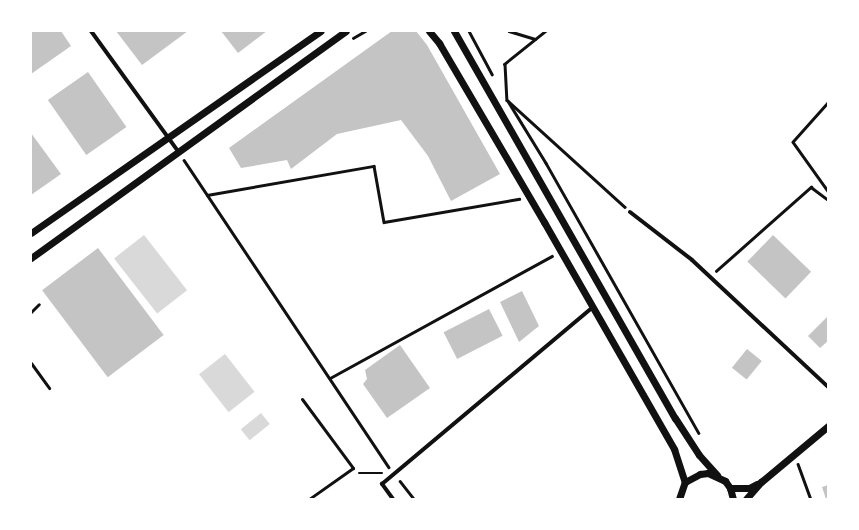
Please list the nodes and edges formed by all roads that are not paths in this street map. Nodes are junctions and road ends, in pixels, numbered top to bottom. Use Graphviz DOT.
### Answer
graph roads {
  1 [pos="91,31"];
  2 [pos="346,31"];
  3 [pos="429,31"];
  4 [pos="454,31"];
  5 [pos="317,32"];
  6 [pos="167,136"];
  7 [pos="178,151"];
  8 [pos="630,212"];
  9 [pos="31,234"];
  10 [pos="31,258"];
  11 [pos="39,304"];
  12 [pos="593,307"];
  13 [pos="31,312"];
  14 [pos="31,364"];
  15 [pos="828,387"];
  16 [pos="48,388"];
  17 [pos="302,399"];
  18 [pos="828,426"];
  19 [pos="717,475"];
  20 [pos="686,482"];
  21 [pos="761,482"];
  22 [pos="730,488"];
  23 [pos="309,499"];
  24 [pos="393,499"];
  25 [pos="679,499"];
  26 [pos="733,499"];
  27 [pos="746,499"];
  1 -- 6 [label="street"];
  2 -- 7 [label="street"];
  3 -- 12 [label="street"];
  4 -- 19 [label="street"];
  5 -- 6 [label="street"];
  6 -- 7 [label="street"];
  6 -- 9 [label="street"];
  7 -- 10 [label="street"];
  8 -- 15 [label="street"];
  11 -- 13 [label="lane"];
  12 -- 20 [label="street"];
  12 -- 24 [label="street"];
  14 -- 16 [label="lane"];
  17 -- 23 [label="lane"];
  18 -- 21 [label="street"];
  19 -- 20 [label="street"];
  19 -- 22 [label="street"];
  20 -- 25 [label="street"];
  21 -- 22 [label="street"];
  21 -- 27 [label="street"];
  22 -- 26 [label="street"];
}
